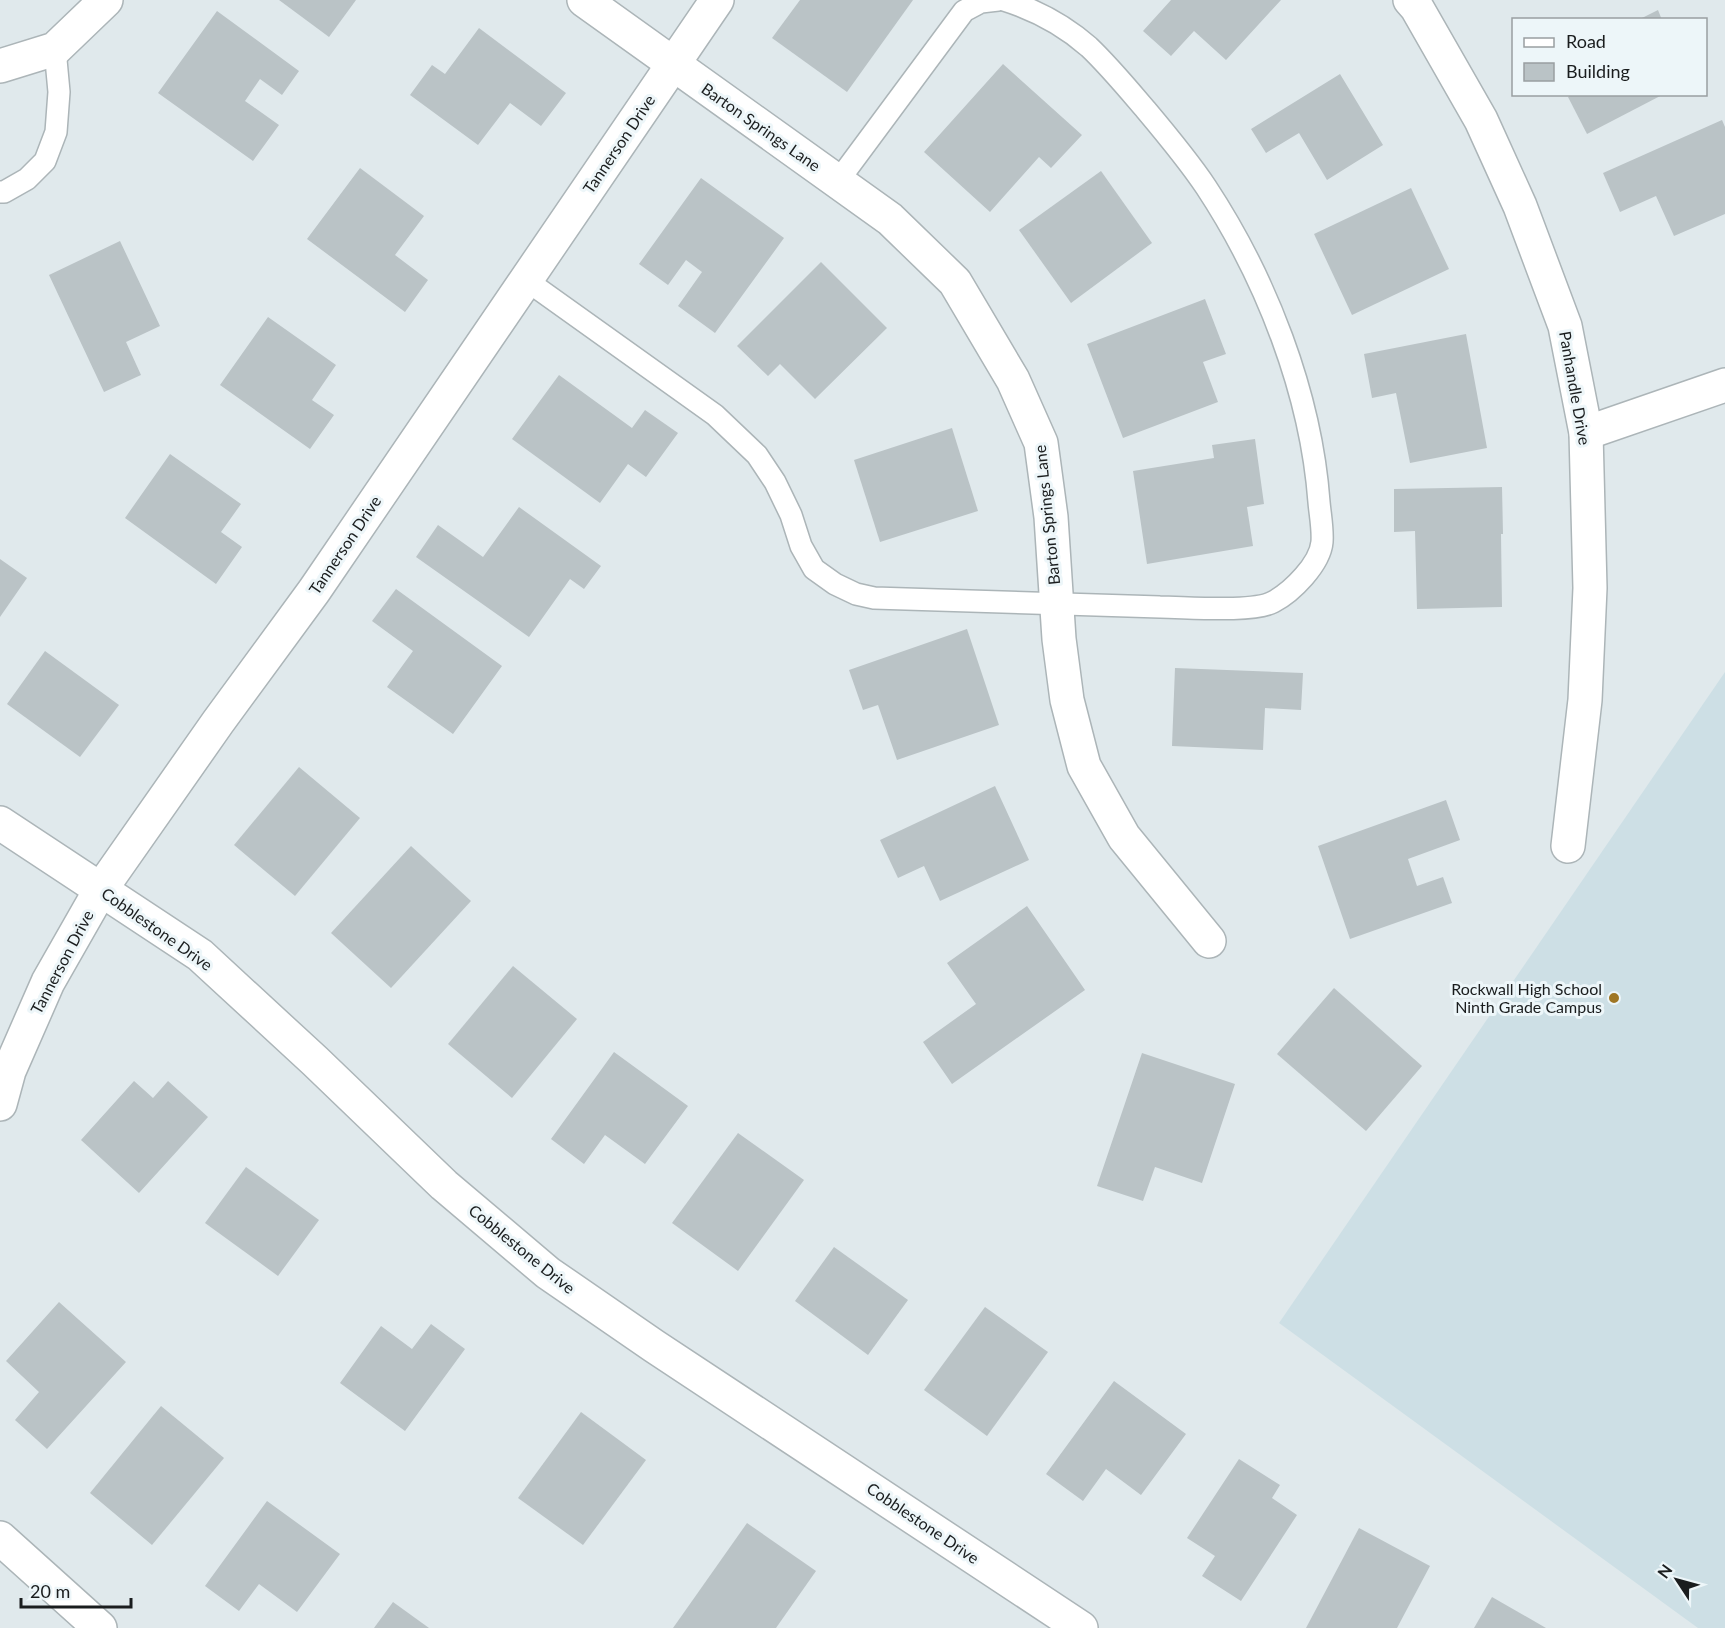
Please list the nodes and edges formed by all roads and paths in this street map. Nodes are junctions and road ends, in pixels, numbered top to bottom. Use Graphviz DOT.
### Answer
graph roads {
  1 [pos="106,0"];
  2 [pos="584,0"];
  3 [pos="717,0"];
  4 [pos="998,0"];
  5 [pos="1005,0"];
  6 [pos="1410,0"];
  7 [pos="55,49"];
  8 [pos="673,65"];
  9 [pos="0,66"];
  10 [pos="838,181"];
  11 [pos="0,192"];
  12 [pos="526,280"];
  13 [pos="1725,385"];
  14 [pos="1586,433"];
  15 [pos="1057,604"];
  16 [pos="0,823"];
  17 [pos="1568,846"];
  18 [pos="101,889"];
  19 [pos="1209,941"];
  20 [pos="0,1104"];
  21 [pos="0,1538"];
  22 [pos="100,1628"];
  23 [pos="1081,1628"];
  1 -- 7 [label="street"];
  2 -- 8 [label="street, Barton Springs Lane"];
  3 -- 8 [label="street, Tannerson Drive"];
  4 -- 10 [label="lane"];
  5 -- 15 [label="lane"];
  6 -- 14 [label="street, Panhandle Drive"];
  7 -- 9 [label="street"];
  7 -- 11 [label="lane"];
  8 -- 10 [label="street, Barton Springs Lane"];
  8 -- 12 [label="street, Tannerson Drive"];
  10 -- 15 [label="street, Barton Springs Lane"];
  12 -- 15 [label="lane"];
  12 -- 18 [label="street, Tannerson Drive"];
  13 -- 14 [label="street"];
  14 -- 17 [label="street, Panhandle Drive"];
  15 -- 19 [label="street, Barton Springs Lane"];
  16 -- 18 [label="street, Cobblestone Drive"];
  18 -- 20 [label="street, Tannerson Drive"];
  18 -- 23 [label="street, Cobblestone Drive"];
  21 -- 22 [label="street"];
}
